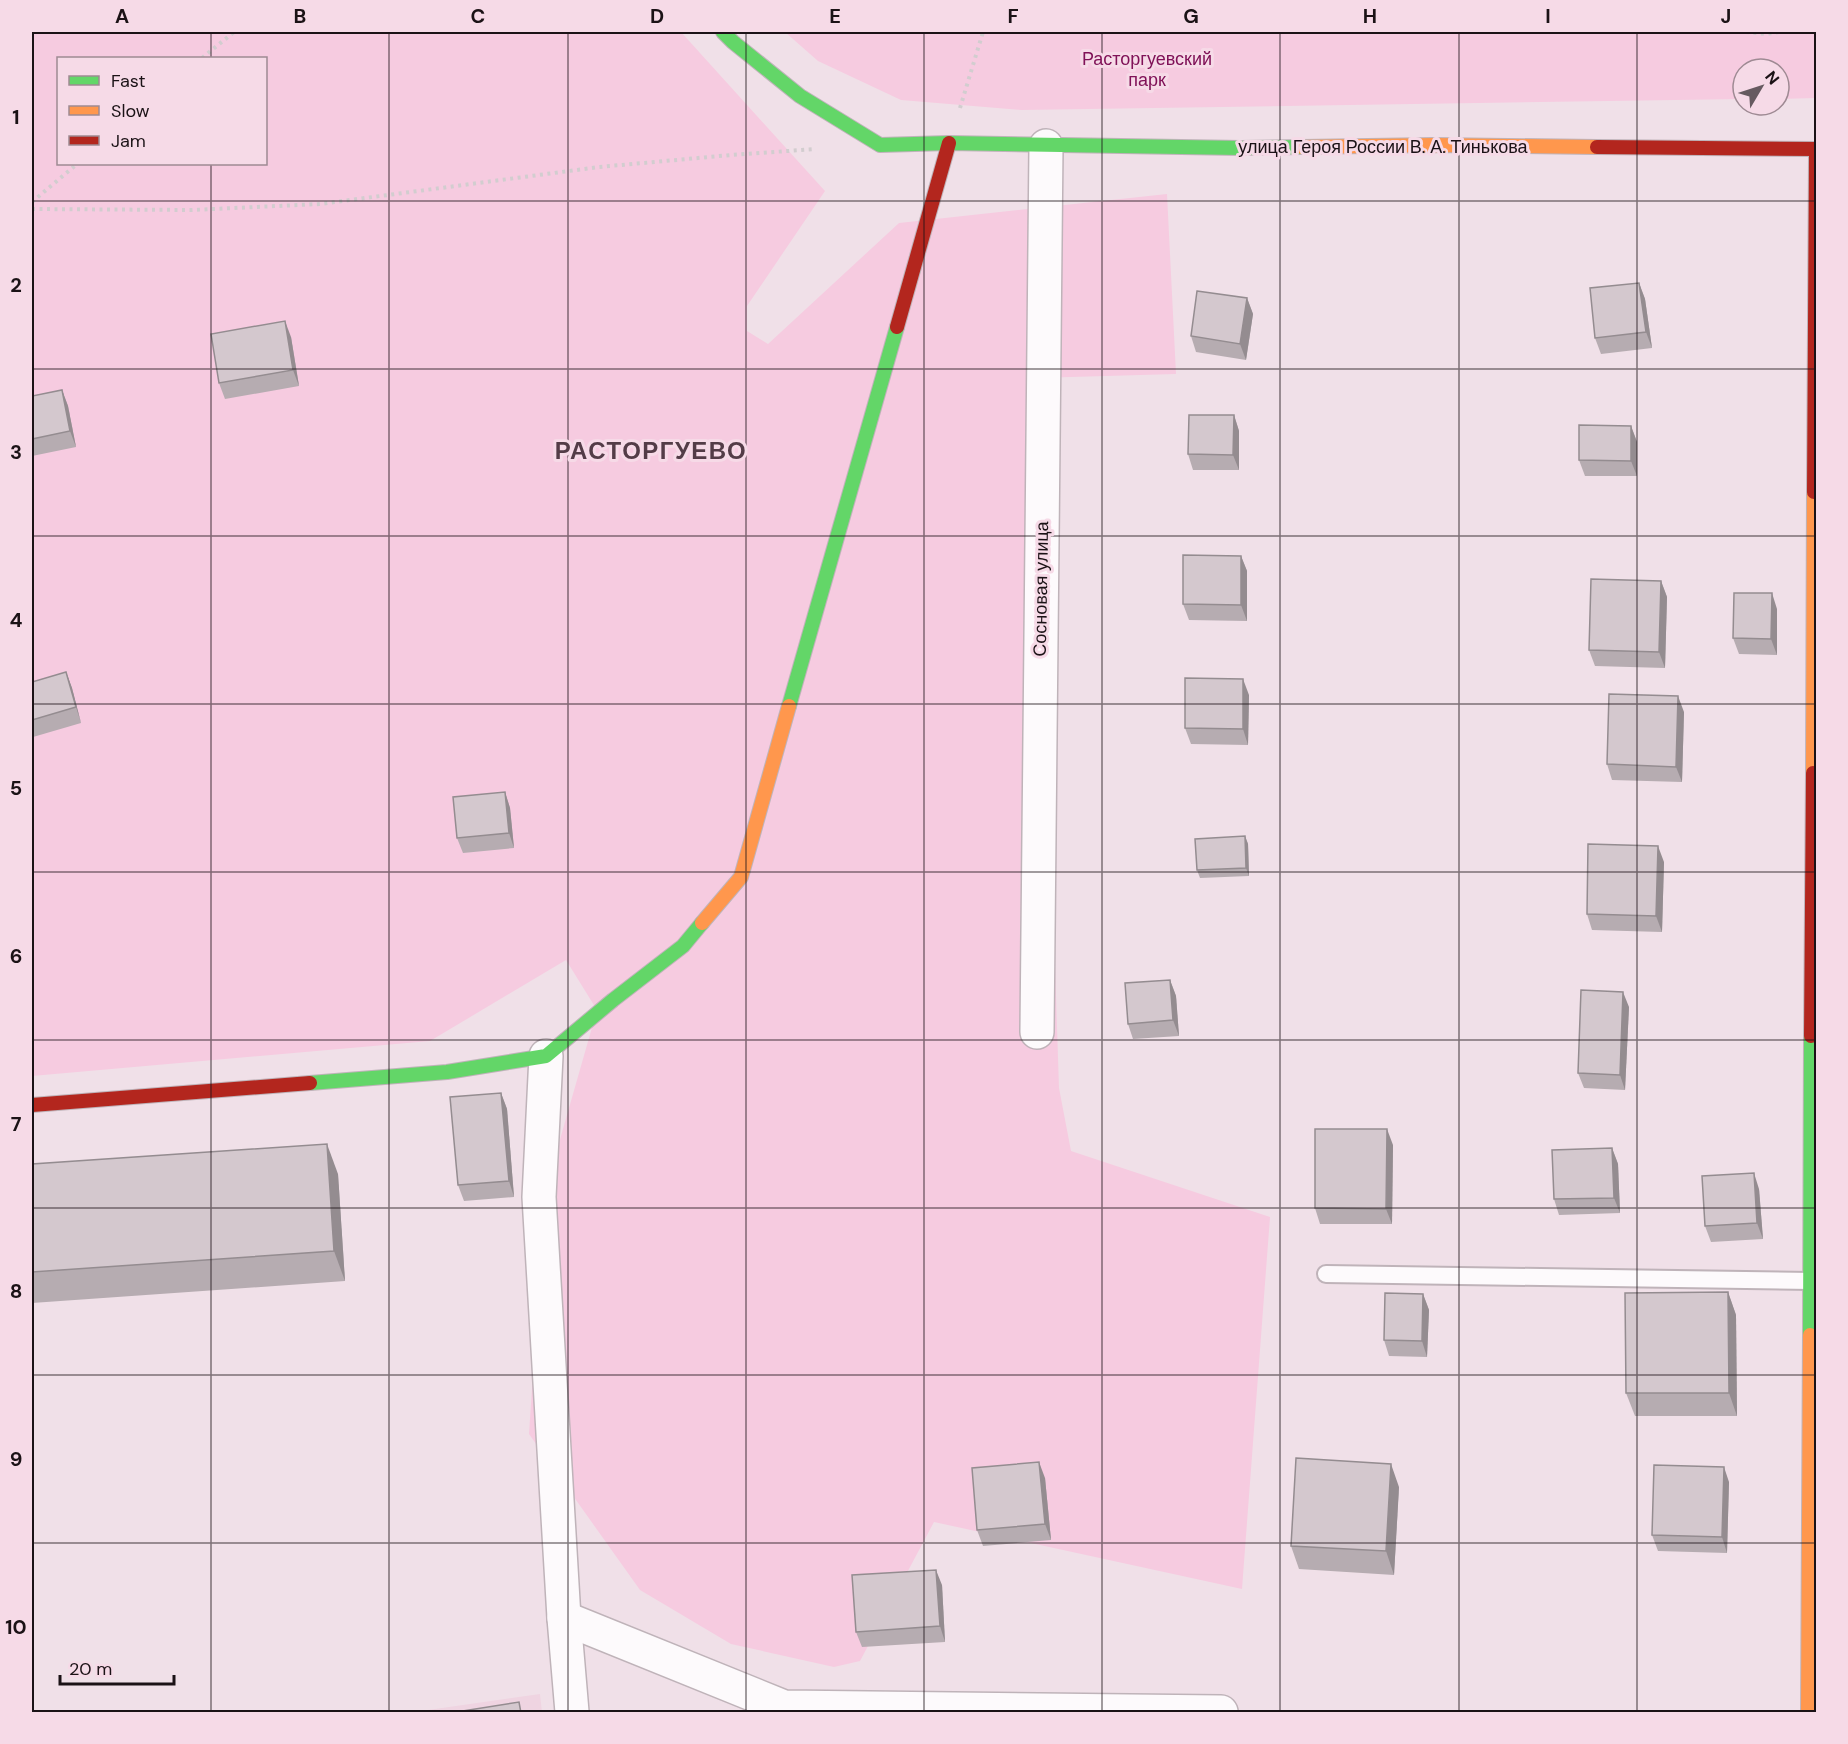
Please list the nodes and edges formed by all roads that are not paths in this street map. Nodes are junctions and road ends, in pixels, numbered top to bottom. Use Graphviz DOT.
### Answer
graph roads {
  1 [pos="723,32"];
  2 [pos="949,143"];
  3 [pos="1046,146"];
  4 [pos="1816,149"];
  5 [pos="1816,155"];
  6 [pos="1037,1032"];
  7 [pos="546,1056"];
  8 [pos="32,1105"];
  9 [pos="1326,1274"];
  10 [pos="1811,1281"];
  11 [pos="564,1618"];
  12 [pos="572,1713"];
  13 [pos="1221,1713"];
  14 [pos="1808,1713"];
  1 -- 2 [label="street, улица Героя России В. А. Тинькова"];
  2 -- 3 [label="street, улица Героя России В. А. Тинькова"];
  2 -- 7 [label="street"];
  3 -- 4 [label="street, улица Героя России В. А. Тинькова"];
  3 -- 6 [label="street, Сосновая улица"];
  5 -- 10 [label="street"];
  7 -- 8 [label="street"];
  7 -- 11 [label="street"];
  9 -- 10 [label="lane"];
  10 -- 14 [label="street"];
  11 -- 12 [label="street"];
  11 -- 13 [label="street"];
}
